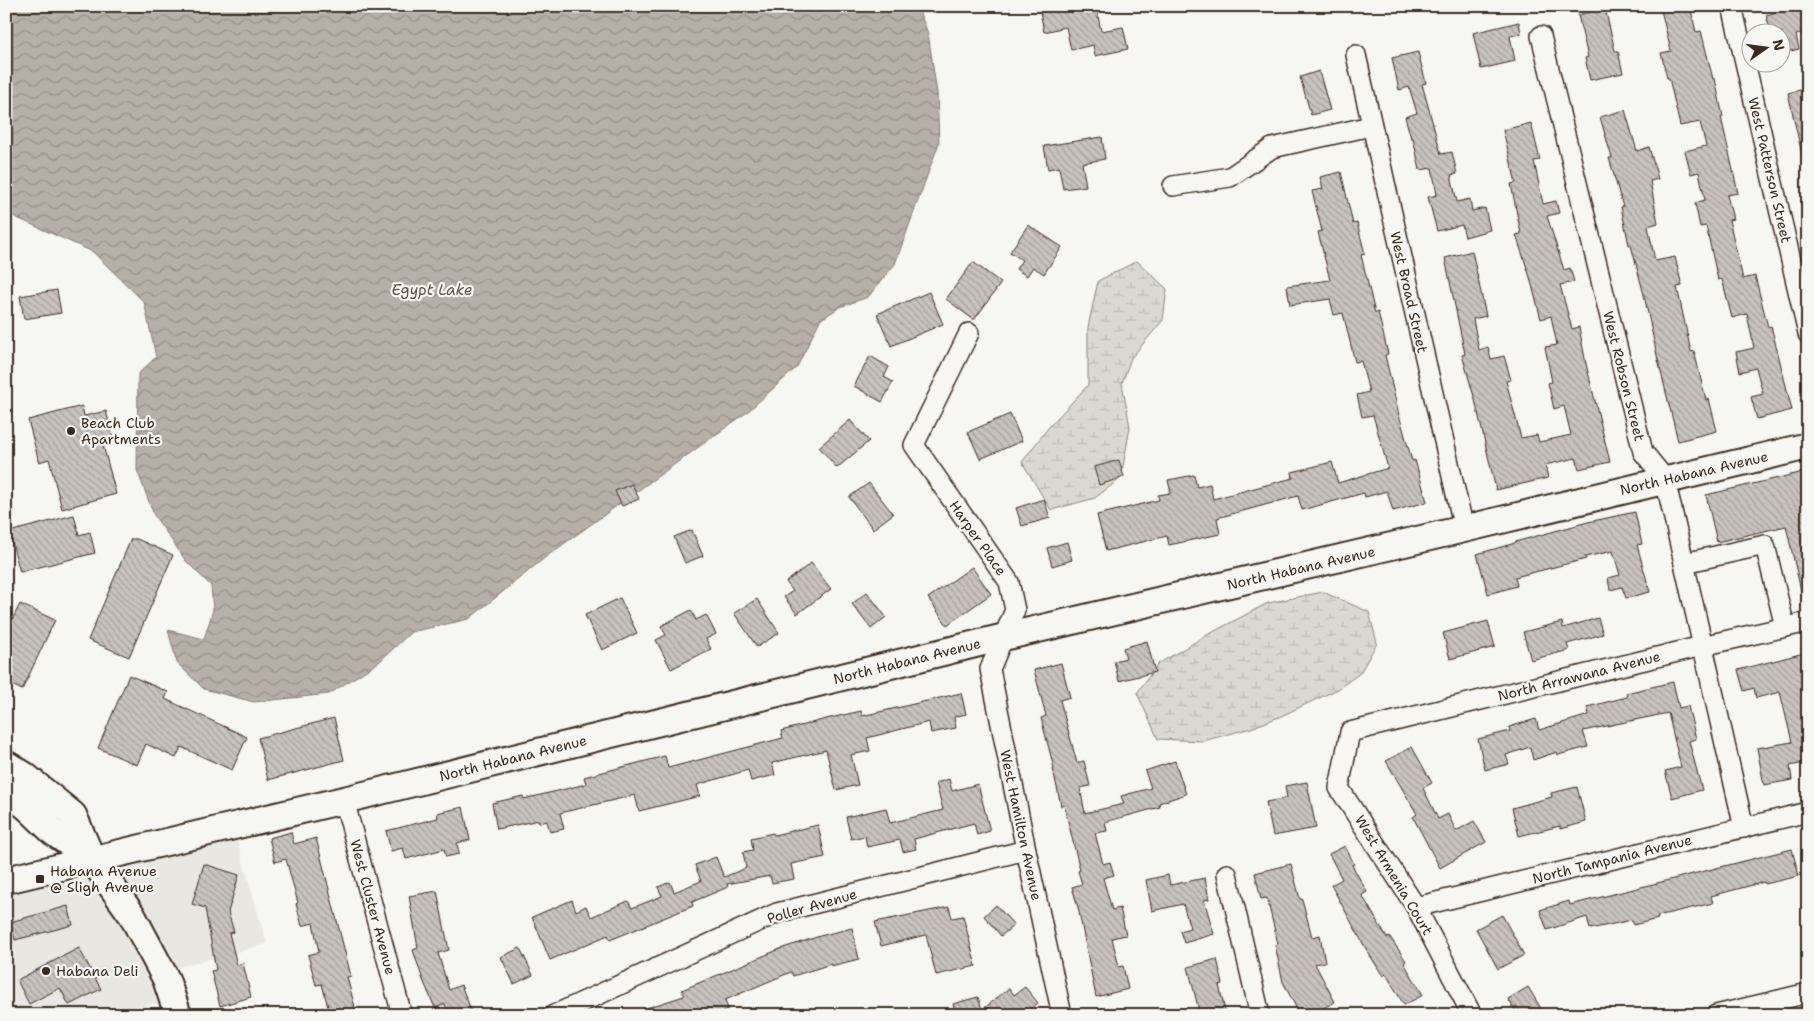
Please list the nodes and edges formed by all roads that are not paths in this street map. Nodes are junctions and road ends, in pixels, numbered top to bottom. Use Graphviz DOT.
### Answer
graph roads {
  1 [pos="1732,6"];
  2 [pos="1541,36"];
  3 [pos="1356,55"];
  4 [pos="1371,126"];
  5 [pos="1173,186"];
  6 [pos="970,333"];
  7 [pos="1808,334"];
  8 [pos="1808,446"];
  9 [pos="1666,479"];
  10 [pos="1464,529"];
  11 [pos="1684,564"];
  12 [pos="1808,622"];
  13 [pos="1785,627"];
  14 [pos="1004,637"];
  15 [pos="1702,646"];
  16 [pos="1350,732"];
  17 [pos="6,764"];
  18 [pos="6,791"];
  19 [pos="344,800"];
  20 [pos="1808,812"];
  21 [pos="1744,828"];
  22 [pos="1026,850"];
  23 [pos="92,859"];
  24 [pos="1227,874"];
  25 [pos="6,880"];
  26 [pos="1416,907"];
  27 [pos="1808,993"];
  28 [pos="178,1015"];
  29 [pos="402,1015"];
  30 [pos="554,1015"];
  31 [pos="1062,1015"];
  32 [pos="1260,1015"];
  33 [pos="1472,1015"];
  34 [pos="1716,1015"];
  1 -- 7 [label="street, West Patterson Street"];
  2 -- 9 [label="street, West Robson Street"];
  3 -- 4 [label="street, West Broad Street"];
  4 -- 5 [label="street"];
  4 -- 10 [label="street, West Broad Street"];
  6 -- 14 [label="street, Harper Place"];
  8 -- 9 [label="street, North Habana Avenue"];
  9 -- 10 [label="street, North Habana Avenue"];
  9 -- 11 [label="street, West Robson Street"];
  10 -- 14 [label="street, North Habana Avenue"];
  11 -- 13 [label="street"];
  11 -- 15 [label="street, West Robson Street"];
  12 -- 13 [label="street, North Arrawana Avenue"];
  13 -- 15 [label="street, North Arrawana Avenue"];
  14 -- 19 [label="street, North Habana Avenue"];
  14 -- 22 [label="street, West Hamilton Avenue"];
  15 -- 16 [label="street, North Arrawana Avenue"];
  15 -- 21 [label="street, West Robson Street"];
  16 -- 26 [label="street, West Armenia Court"];
  17 -- 23 [label="street"];
  18 -- 23 [label="street"];
  19 -- 23 [label="street, North Habana Avenue"];
  19 -- 29 [label="street, West Cluster Avenue"];
  20 -- 21 [label="street, North Tampania Avenue"];
  21 -- 26 [label="street, North Tampania Avenue"];
  22 -- 30 [label="street, Poller Avenue"];
  22 -- 31 [label="street, West Hamilton Avenue"];
  23 -- 25 [label="street, North Habana Avenue"];
  23 -- 28 [label="street"];
  24 -- 32 [label="street"];
  26 -- 33 [label="street, West Armenia Court"];
  27 -- 34 [label="street"];
}
